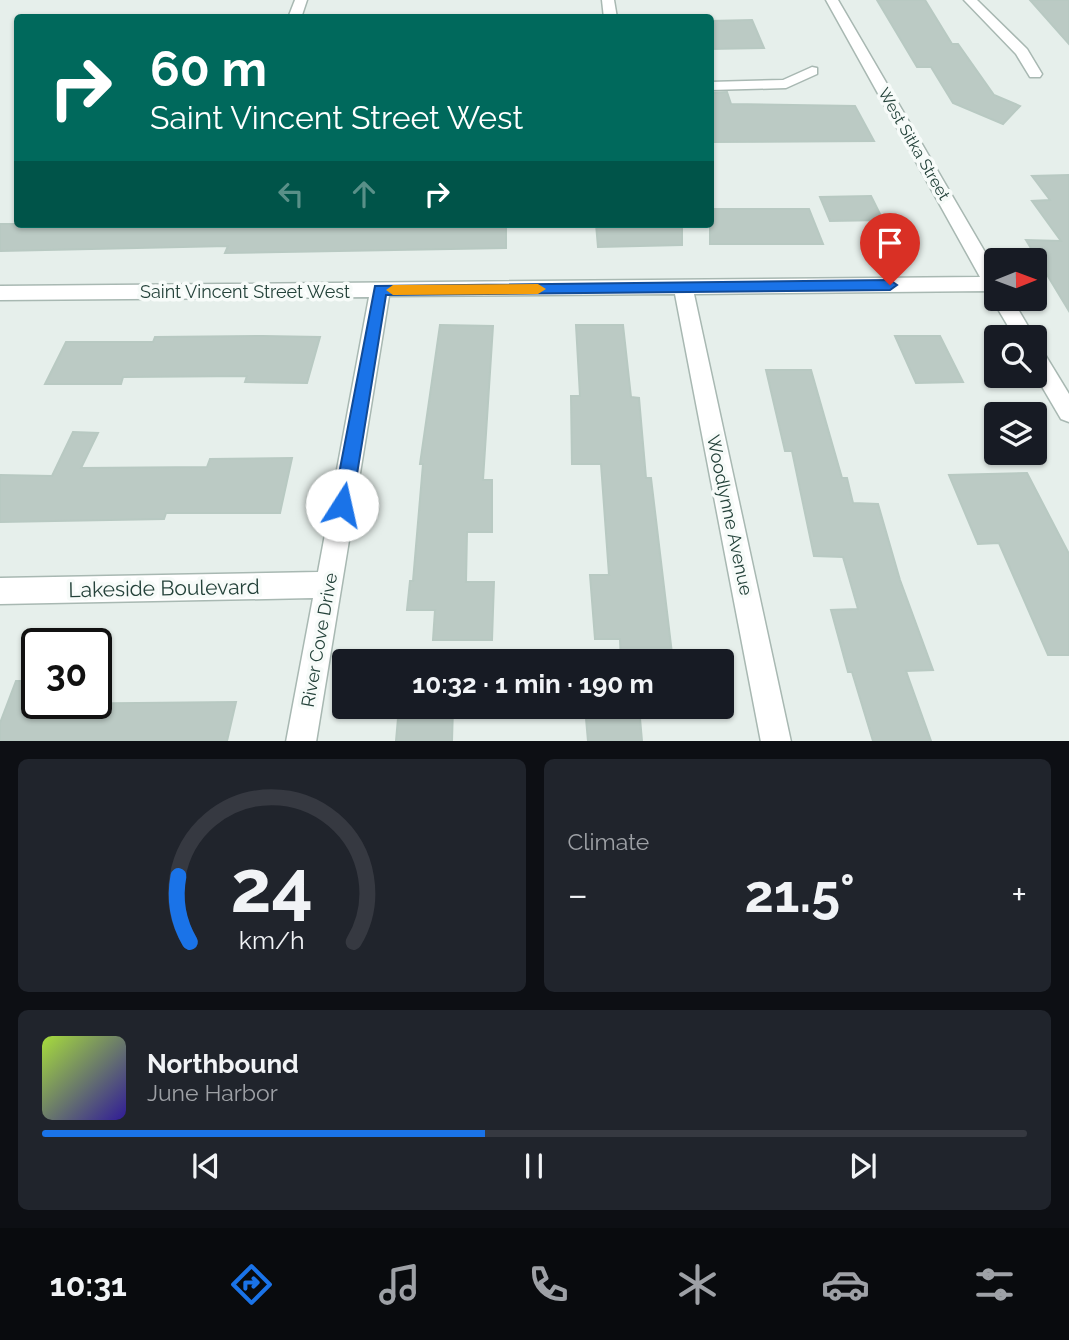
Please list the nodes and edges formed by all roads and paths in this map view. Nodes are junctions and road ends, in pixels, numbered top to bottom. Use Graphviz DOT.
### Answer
graph roads {
  1 [pos="832,0"];
  2 [pos="970,0"];
  3 [pos="812,71"];
  4 [pos="1035,74"];
  5 [pos="714,86"];
  6 [pos="984,267"];
  7 [pos="683,288"];
  8 [pos="380,290"];
  9 [pos="984,290"];
  10 [pos="0,293"];
  11 [pos="1047,376"];
  12 [pos="1069,413"];
  13 [pos="328,585"];
  14 [pos="0,591"];
  15 [pos="301,741"];
  16 [pos="776,741"];
  1 -- 6 [label="street, West Sitka Street"];
  2 -- 4 [label="street"];
  3 -- 5 [label="street"];
  7 -- 8 [label="street, Saint Vincent Street West"];
  7 -- 9 [label="street, Saint Vincent Street West"];
  7 -- 16 [label="street, Woodlynne Avenue"];
  8 -- 10 [label="street, Saint Vincent Street West"];
  8 -- 13 [label="street, River Cove Drive"];
  11 -- 12 [label="street"];
  13 -- 14 [label="street, Lakeside Boulevard"];
  13 -- 15 [label="street, River Cove Drive"];
}
